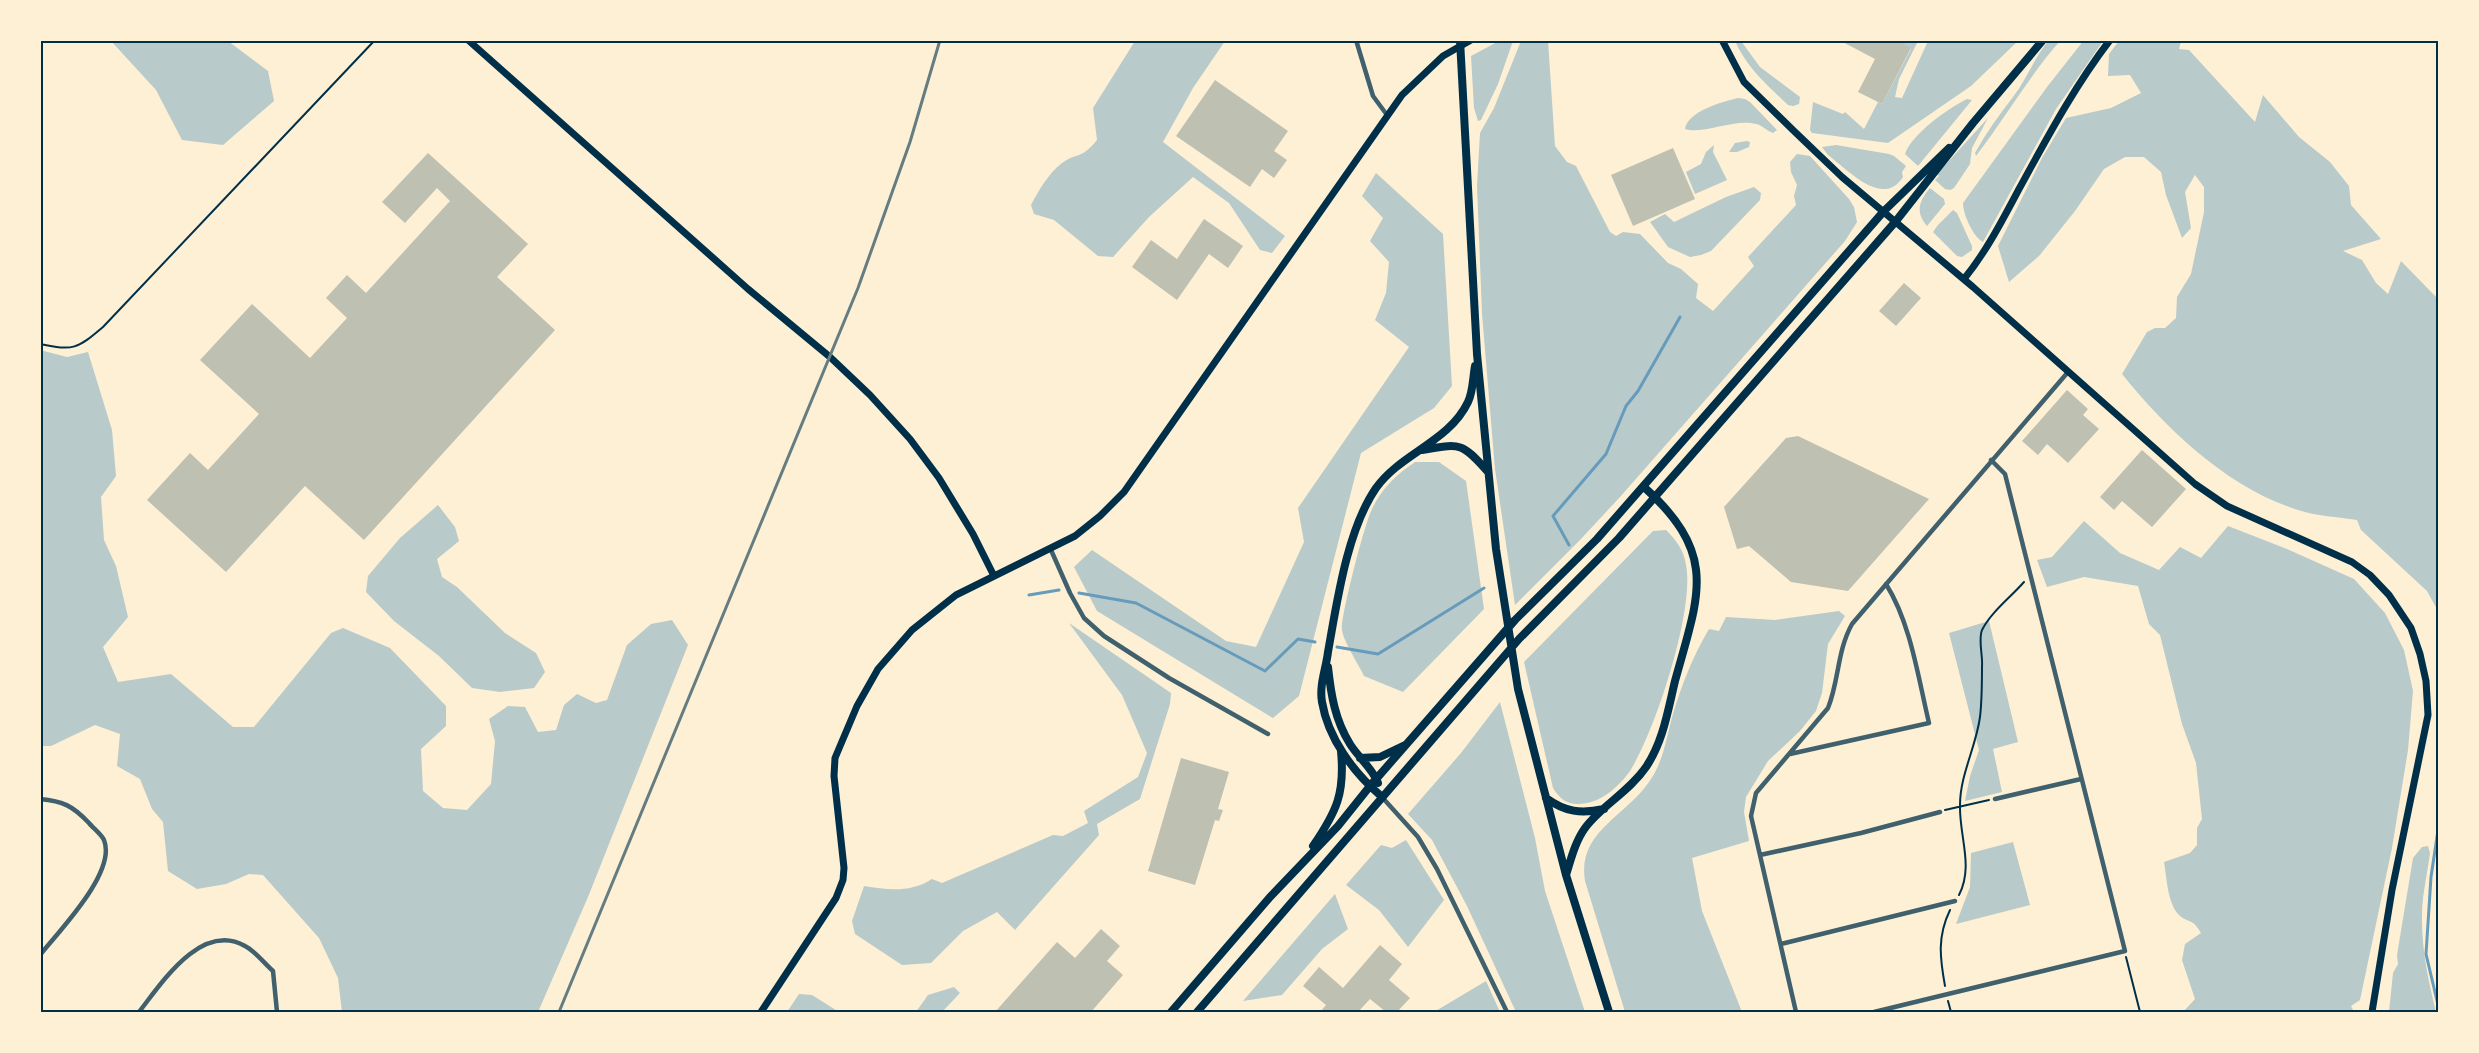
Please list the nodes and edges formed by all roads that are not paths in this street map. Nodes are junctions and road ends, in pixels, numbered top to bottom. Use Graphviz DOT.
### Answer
graph roads {
  1 [pos="468,40"];
  2 [pos="1356,40"];
  3 [pos="1460,40"];
  4 [pos="1471,40"];
  5 [pos="1722,40"];
  6 [pos="2043,40"];
  7 [pos="2110,40"];
  8 [pos="1387,115"];
  9 [pos="1973,123"];
  10 [pos="1884,211"];
  11 [pos="1896,221"];
  12 [pos="1964,279"];
  13 [pos="1477,354"];
  14 [pos="2068,372"];
  15 [pos="1420,451"];
  16 [pos="1991,460"];
  17 [pos="1487,471"];
  18 [pos="1644,487"];
  19 [pos="1654,497"];
  20 [pos="1051,550"];
  21 [pos="994,576"];
  22 [pos="1887,584"];
  23 [pos="1327,660"];
  24 [pos="1268,734"];
  25 [pos="1409,742"];
  26 [pos="1341,750"];
  27 [pos="1790,754"];
  28 [pos="1360,758"];
  29 [pos="1376,779"];
  30 [pos="2081,779"];
  31 [pos="1370,786"];
  32 [pos="1382,796"];
  33 [pos="1546,798"];
  34 [pos="40,799"];
  35 [pos="1995,799"];
  36 [pos="1606,809"];
  37 [pos="1940,812"];
  38 [pos="1760,855"];
  39 [pos="1302,862"];
  40 [pos="1566,875"];
  41 [pos="1955,902"];
  42 [pos="1781,944"];
  43 [pos="40,955"];
  44 [pos="139,1012"];
  45 [pos="277,1012"];
  46 [pos="761,1012"];
  47 [pos="1171,1012"];
  48 [pos="1197,1012"];
  49 [pos="1506,1012"];
  50 [pos="1609,1012"];
  51 [pos="1796,1012"];
  52 [pos="1874,1012"];
  53 [pos="2372,1012"];
  1 -- 21 [label="main road"];
  2 -- 8 [label="street"];
  3 -- 13 [label="highway"];
  4 -- 8 [label="main road"];
  5 -- 10 [label="main road"];
  6 -- 9 [label="highway"];
  7 -- 12 [label="main road"];
  8 -- 20 [label="main road"];
  9 -- 10 [label="highway"];
  9 -- 11 [label="highway"];
  10 -- 11 [label="main road"];
  10 -- 18 [label="highway"];
  11 -- 12 [label="main road"];
  11 -- 19 [label="highway"];
  12 -- 14 [label="main road"];
  13 -- 15 [label="highway"];
  13 -- 17 [label="highway"];
  14 -- 16 [label="street"];
  14 -- 53 [label="main road"];
  15 -- 17 [label="highway"];
  15 -- 23 [label="highway"];
  16 -- 22 [label="street"];
  16 -- 30 [label="street"];
  17 -- 33 [label="highway"];
  18 -- 19 [label="highway"];
  18 -- 25 [label="highway"];
  19 -- 32 [label="highway"];
  19 -- 36 [label="highway"];
  20 -- 21 [label="main road"];
  20 -- 24 [label="street"];
  21 -- 46 [label="main road"];
  22 -- 27 [label="street"];
  22 -- 27 [label="street"];
  23 -- 26 [label="highway"];
  23 -- 28 [label="highway"];
  25 -- 28 [label="highway"];
  25 -- 29 [label="highway"];
  26 -- 31 [label="highway"];
  26 -- 39 [label="highway"];
  27 -- 38 [label="street"];
  28 -- 29 [label="highway"];
  29 -- 31 [label="highway"];
  29 -- 32 [label="highway"];
  30 -- 35 [label="street"];
  30 -- 52 [label="street"];
  31 -- 32 [label="highway"];
  31 -- 39 [label="highway"];
  32 -- 48 [label="highway"];
  32 -- 49 [label="street"];
  33 -- 36 [label="highway"];
  33 -- 40 [label="highway"];
  34 -- 43 [label="street"];
  36 -- 40 [label="highway"];
  37 -- 38 [label="street"];
  38 -- 42 [label="street"];
  39 -- 47 [label="highway"];
  40 -- 50 [label="highway"];
  41 -- 42 [label="street"];
  42 -- 51 [label="street"];
  44 -- 45 [label="street"];
}
